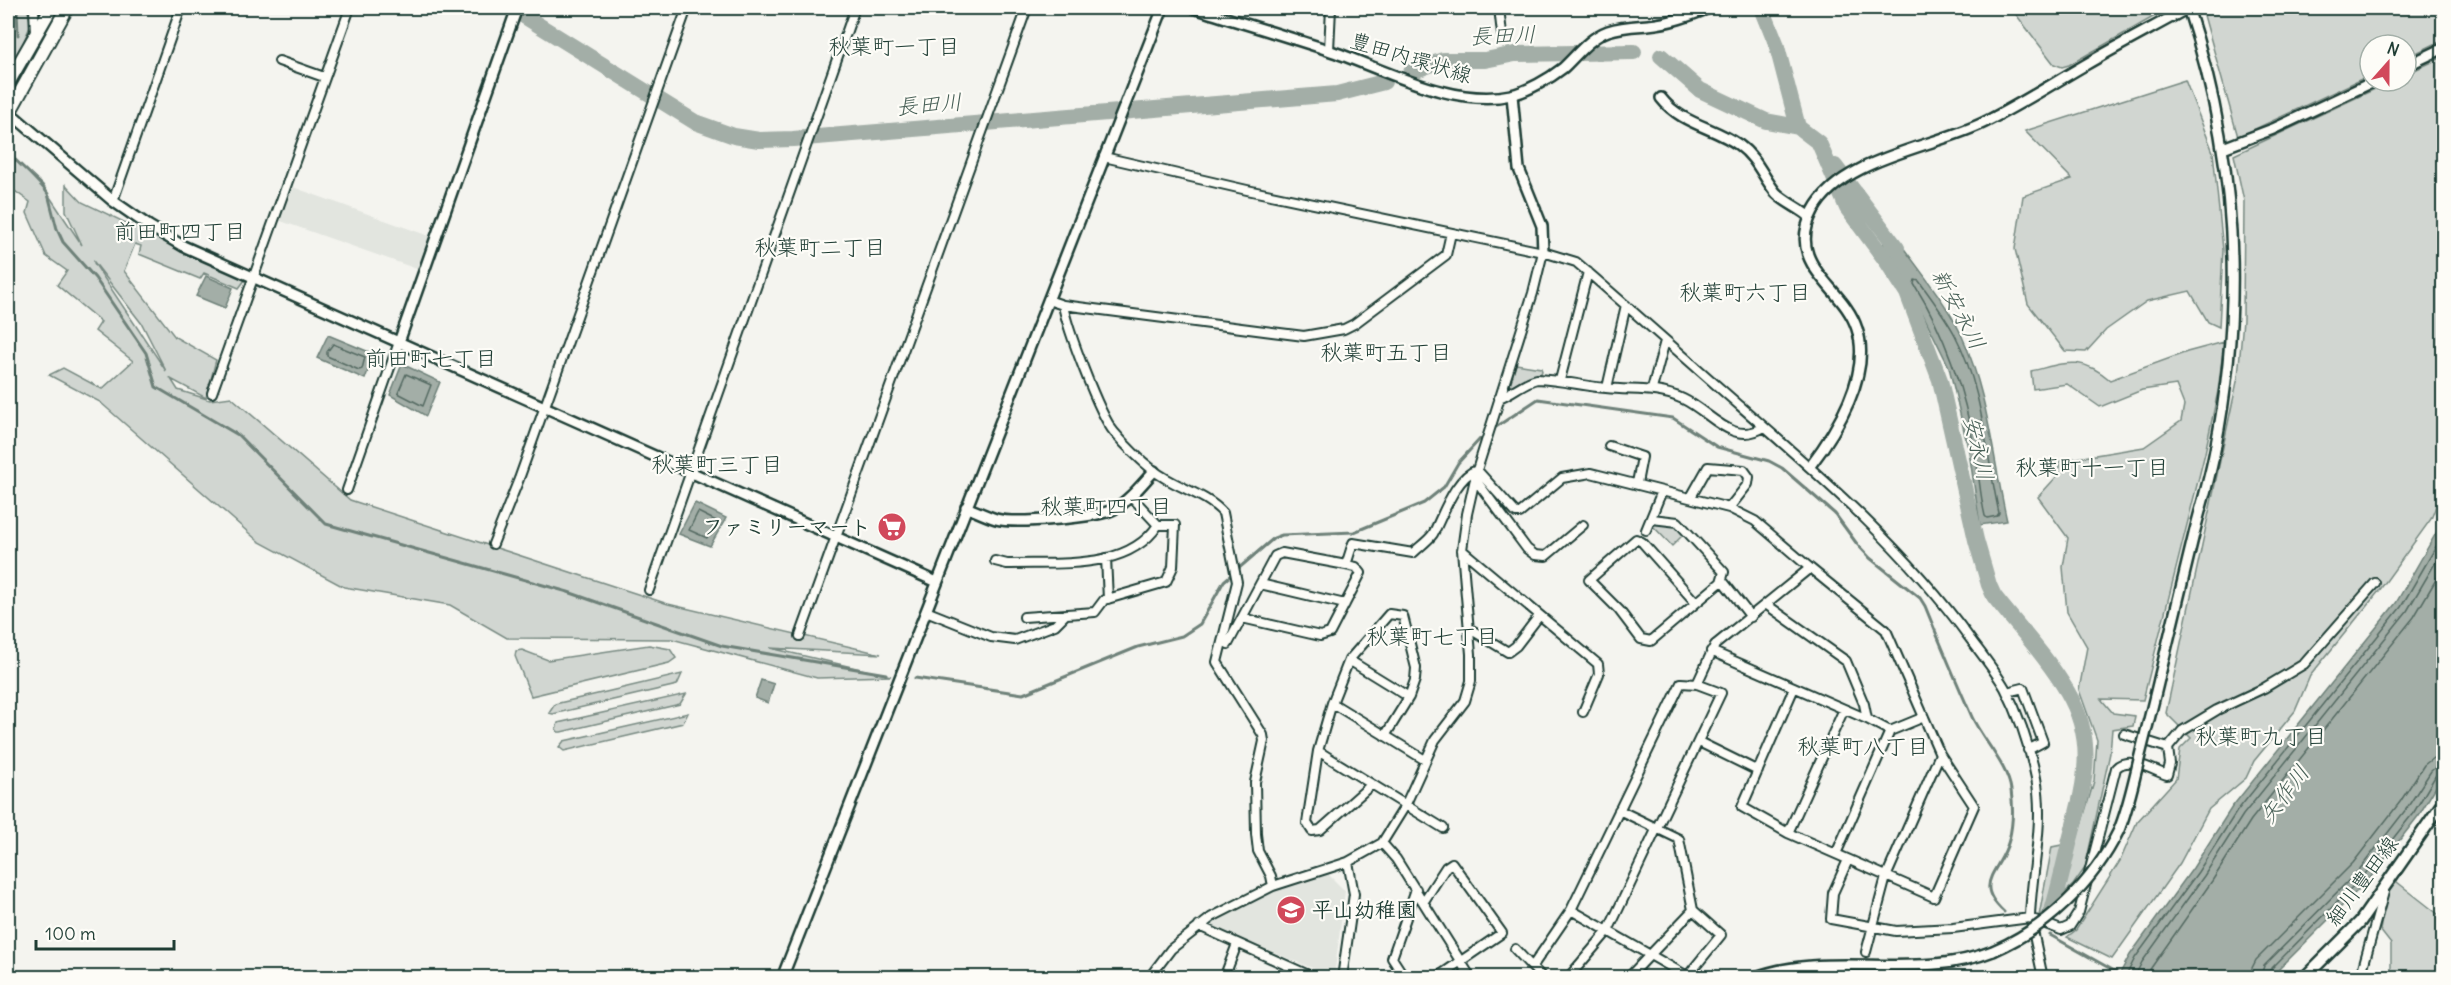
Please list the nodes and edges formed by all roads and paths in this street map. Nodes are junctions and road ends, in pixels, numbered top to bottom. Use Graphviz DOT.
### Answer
graph roads {
  1 [pos="34,8"];
  2 [pos="51,8"];
  3 [pos="68,8"];
  4 [pos="181,8"];
  5 [pos="350,8"];
  6 [pos="687,8"];
  7 [pos="855,8"];
  8 [pos="1027,8"];
  9 [pos="1163,8"];
  10 [pos="1194,8"];
  11 [pos="1331,8"];
  12 [pos="1499,8"];
  13 [pos="1709,8"];
  14 [pos="516,12"];
  15 [pos="36,34"];
  16 [pos="1502,34"];
  17 [pos="2444,48"];
  18 [pos="1329,50"];
  19 [pos="2418,60"];
  20 [pos="279,61"];
  21 [pos="324,77"];
  22 [pos="8,83"];
  23 [pos="2358,89"];
  24 [pos="1512,95"];
  25 [pos="1661,98"];
  26 [pos="8,113"];
  27 [pos="2223,148"];
  28 [pos="1104,157"];
  29 [pos="113,201"];
  30 [pos="1810,217"];
  31 [pos="1451,233"];
  32 [pos="1543,252"];
  33 [pos="1588,272"];
  34 [pos="252,277"];
  35 [pos="1048,300"];
  36 [pos="1063,305"];
  37 [pos="1626,305"];
  38 [pos="1665,341"];
  39 [pos="399,342"];
  40 [pos="1560,380"];
  41 [pos="1607,388"];
  42 [pos="1652,389"];
  43 [pos="212,393"];
  44 [pos="1499,398"];
  45 [pos="545,407"];
  46 [pos="1764,427"];
  47 [pos="1609,446"];
  48 [pos="1810,466"];
  49 [pos="1477,470"];
  50 [pos="1154,471"];
  51 [pos="692,473"];
  52 [pos="1475,479"];
  53 [pos="1637,483"];
  54 [pos="347,490"];
  55 [pos="1662,491"];
  56 [pos="1131,496"];
  57 [pos="1691,497"];
  58 [pos="966,507"];
  59 [pos="1729,508"];
  60 [pos="1652,519"];
  61 [pos="1158,525"];
  62 [pos="1583,525"];
  63 [pos="1646,530"];
  64 [pos="836,537"];
  65 [pos="493,544"];
  66 [pos="1462,550"];
  67 [pos="1106,558"];
  68 [pos="995,561"];
  69 [pos="1346,565"];
  70 [pos="1810,568"];
  71 [pos="1722,580"];
  72 [pos="937,582"];
  73 [pos="2375,583"];
  74 [pos="1260,584"];
  75 [pos="649,590"];
  76 [pos="1108,599"];
  77 [pos="1696,603"];
  78 [pos="1345,604"];
  79 [pos="1767,605"];
  80 [pos="926,611"];
  81 [pos="1066,614"];
  82 [pos="1539,616"];
  83 [pos="1024,617"];
  84 [pos="1242,618"];
  85 [pos="1750,618"];
  86 [pos="1470,628"];
  87 [pos="800,636"];
  88 [pos="1228,644"];
  89 [pos="1711,651"];
  90 [pos="1349,660"];
  91 [pos="1697,684"];
  92 [pos="1794,688"];
  93 [pos="2007,692"];
  94 [pos="1409,697"];
  95 [pos="1332,703"];
  96 [pos="1844,709"];
  97 [pos="1583,712"];
  98 [pos="1923,717"];
  99 [pos="1867,719"];
  100 [pos="1890,731"];
  101 [pos="2124,734"];
  102 [pos="1385,736"];
  103 [pos="1699,742"];
  104 [pos="2168,748"];
  105 [pos="2028,750"];
  106 [pos="1318,751"];
  107 [pos="1940,754"];
  108 [pos="1425,760"];
  109 [pos="1758,771"];
  110 [pos="1371,785"];
  111 [pos="2444,801"];
  112 [pos="1406,806"];
  113 [pos="1619,810"];
  114 [pos="1443,828"];
  115 [pos="1659,828"];
  116 [pos="1788,833"];
  117 [pos="1382,843"];
  118 [pos="1836,854"];
  119 [pos="1848,860"];
  120 [pos="1348,862"];
  121 [pos="1886,877"];
  122 [pos="1273,886"];
  123 [pos="2385,886"];
  124 [pos="1416,889"];
  125 [pos="1424,901"];
  126 [pos="1571,910"];
  127 [pos="1693,910"];
  128 [pos="2030,918"];
  129 [pos="1199,926"];
  130 [pos="1872,928"];
  131 [pos="1608,931"];
  132 [pos="1237,944"];
  133 [pos="1515,949"];
  134 [pos="1866,952"];
  135 [pos="1649,955"];
  136 [pos="1461,962"];
  137 [pos="1532,967"];
  138 [pos="1687,977"];
  139 [pos="782,978"];
  140 [pos="1149,978"];
  141 [pos="1224,978"];
  142 [pos="1315,978"];
  143 [pos="1342,978"];
  144 [pos="1405,978"];
  145 [pos="1436,978"];
  146 [pos="1471,978"];
  147 [pos="1543,978"];
  148 [pos="1568,978"];
  149 [pos="1628,978"];
  150 [pos="1753,978"];
  151 [pos="2043,978"];
  152 [pos="2304,978"];
  153 [pos="2360,978"];
  1 -- 15 [label="street"];
  2 -- 15 [label="highway"];
  3 -- 26 [label="highway"];
  4 -- 29 [label="street"];
  5 -- 21 [label="street"];
  6 -- 45 [label="street"];
  7 -- 51 [label="street"];
  8 -- 64 [label="street"];
  9 -- 28 [label="street"];
  10 -- 18 [label="street, 豊田内環状線"];
  11 -- 18 [label="street"];
  12 -- 16 [label="street"];
  13 -- 24 [label="street, 豊田内環状線"];
  14 -- 39 [label="street"];
  15 -- 22 [label="highway"];
  17 -- 19 [label="street"];
  18 -- 24 [label="street, 豊田内環状線"];
  20 -- 21 [label="street"];
  21 -- 34 [label="street"];
  23 -- 27 [label="street"];
  24 -- 32 [label="street"];
  25 -- 30 [label="street"];
  26 -- 29 [label="street"];
  27 -- 30 [label="street"];
  27 -- 150 [label="street, bridge"];
  28 -- 31 [label="street"];
  28 -- 35 [label="street"];
  29 -- 34 [label="street"];
  30 -- 48 [label="street"];
  31 -- 32 [label="street"];
  31 -- 36 [label="street"];
  32 -- 33 [label="street"];
  32 -- 44 [label="street"];
  33 -- 37 [label="street"];
  33 -- 40 [label="street"];
  34 -- 39 [label="street"];
  34 -- 43 [label="street"];
  35 -- 36 [label="street"];
  35 -- 58 [label="street"];
  36 -- 50 [label="street"];
  37 -- 38 [label="street"];
  37 -- 41 [label="street"];
  38 -- 42 [label="street"];
  38 -- 46 [label="street"];
  39 -- 45 [label="street"];
  39 -- 54 [label="street"];
  40 -- 41 [label="street"];
  40 -- 44 [label="street"];
  41 -- 42 [label="street"];
  42 -- 46 [label="street"];
  44 -- 49 [label="street"];
  45 -- 51 [label="street"];
  45 -- 65 [label="street"];
  46 -- 48 [label="street"];
  47 -- 53 [label="street"];
  48 -- 93 [label="street"];
  49 -- 52 [label="street"];
  49 -- 53 [label="street"];
  49 -- 69 [label="street"];
  50 -- 56 [label="street"];
  50 -- 122 [label="street"];
  51 -- 64 [label="street"];
  51 -- 75 [label="street"];
  52 -- 62 [label="street"];
  52 -- 66 [label="street"];
  53 -- 55 [label="street"];
  55 -- 57 [label="street"];
  55 -- 60 [label="street"];
  56 -- 58 [label="street"];
  56 -- 61 [label="street"];
  57 -- 59 [label="street"];
  57 -- 59 [label="street"];
  58 -- 72 [label="street"];
  59 -- 70 [label="street"];
  60 -- 63 [label="street"];
  60 -- 71 [label="street"];
  61 -- 67 [label="street"];
  61 -- 76 [label="street"];
  64 -- 72 [label="street"];
  64 -- 87 [label="street"];
  66 -- 82 [label="street"];
  66 -- 86 [label="street"];
  67 -- 68 [label="street"];
  67 -- 76 [label="street"];
  69 -- 74 [label="street"];
  69 -- 78 [label="street"];
  70 -- 79 [label="street"];
  70 -- 98 [label="street"];
  71 -- 77 [label="street"];
  71 -- 85 [label="street"];
  72 -- 80 [label="street"];
  73 -- 104 [label="street"];
  74 -- 78 [label="street"];
  74 -- 84 [label="street"];
  76 -- 81 [label="street"];
  77 -- 77 [label="street"];
  78 -- 84 [label="street"];
  79 -- 85 [label="street"];
  79 -- 99 [label="street"];
  80 -- 81 [label="street"];
  80 -- 139 [label="street"];
  81 -- 83 [label="street"];
  82 -- 86 [label="street"];
  82 -- 97 [label="street"];
  84 -- 88 [label="street"];
  85 -- 89 [label="street"];
  86 -- 108 [label="street"];
  89 -- 91 [label="street"];
  89 -- 92 [label="street"];
  90 -- 94 [label="street"];
  90 -- 94 [label="street"];
  90 -- 95 [label="street"];
  91 -- 103 [label="street"];
  91 -- 113 [label="street"];
  92 -- 96 [label="street"];
  92 -- 109 [label="street"];
  93 -- 105 [label="street"];
  93 -- 105 [label="street"];
  94 -- 102 [label="street"];
  95 -- 102 [label="street"];
  95 -- 106 [label="street"];
  96 -- 99 [label="street"];
  96 -- 116 [label="street"];
  98 -- 100 [label="street"];
  98 -- 107 [label="street"];
  99 -- 100 [label="street"];
  100 -- 118 [label="street"];
  101 -- 104 [label="street"];
  102 -- 108 [label="street"];
  103 -- 109 [label="street"];
  103 -- 115 [label="street"];
  104 -- 128 [label="street"];
  105 -- 128 [label="street"];
  106 -- 110 [label="street"];
  106 -- 110 [label="street"];
  107 -- 121 [label="street"];
  107 -- 121 [label="street"];
  108 -- 112 [label="street"];
  109 -- 116 [label="street"];
  110 -- 112 [label="street"];
  111 -- 123 [label="main road, 細川豊田線"];
  112 -- 114 [label="street"];
  112 -- 117 [label="street"];
  113 -- 115 [label="street"];
  113 -- 126 [label="street"];
  115 -- 127 [label="street"];
  115 -- 131 [label="street"];
  116 -- 118 [label="street"];
  117 -- 120 [label="street"];
  117 -- 124 [label="street"];
  118 -- 119 [label="street"];
  119 -- 121 [label="street"];
  119 -- 130 [label="street"];
  120 -- 122 [label="street"];
  120 -- 143 [label="street"];
  121 -- 130 [label="street"];
  122 -- 129 [label="street"];
  123 -- 152 [label="main road, 細川豊田線"];
  123 -- 153 [label="street"];
  124 -- 125 [label="street"];
  124 -- 144 [label="street"];
  125 -- 136 [label="street"];
  125 -- 136 [label="street"];
  126 -- 131 [label="street"];
  126 -- 137 [label="street"];
  127 -- 135 [label="street"];
  127 -- 138 [label="street"];
  128 -- 130 [label="street"];
  128 -- 151 [label="street"];
  129 -- 132 [label="street"];
  129 -- 140 [label="street"];
  130 -- 134 [label="street"];
  131 -- 135 [label="street"];
  131 -- 148 [label="street"];
  132 -- 141 [label="street"];
  132 -- 142 [label="street"];
  133 -- 137 [label="street"];
  135 -- 138 [label="street"];
  135 -- 149 [label="street"];
  136 -- 145 [label="street"];
  136 -- 146 [label="street"];
  137 -- 147 [label="street"];
}
